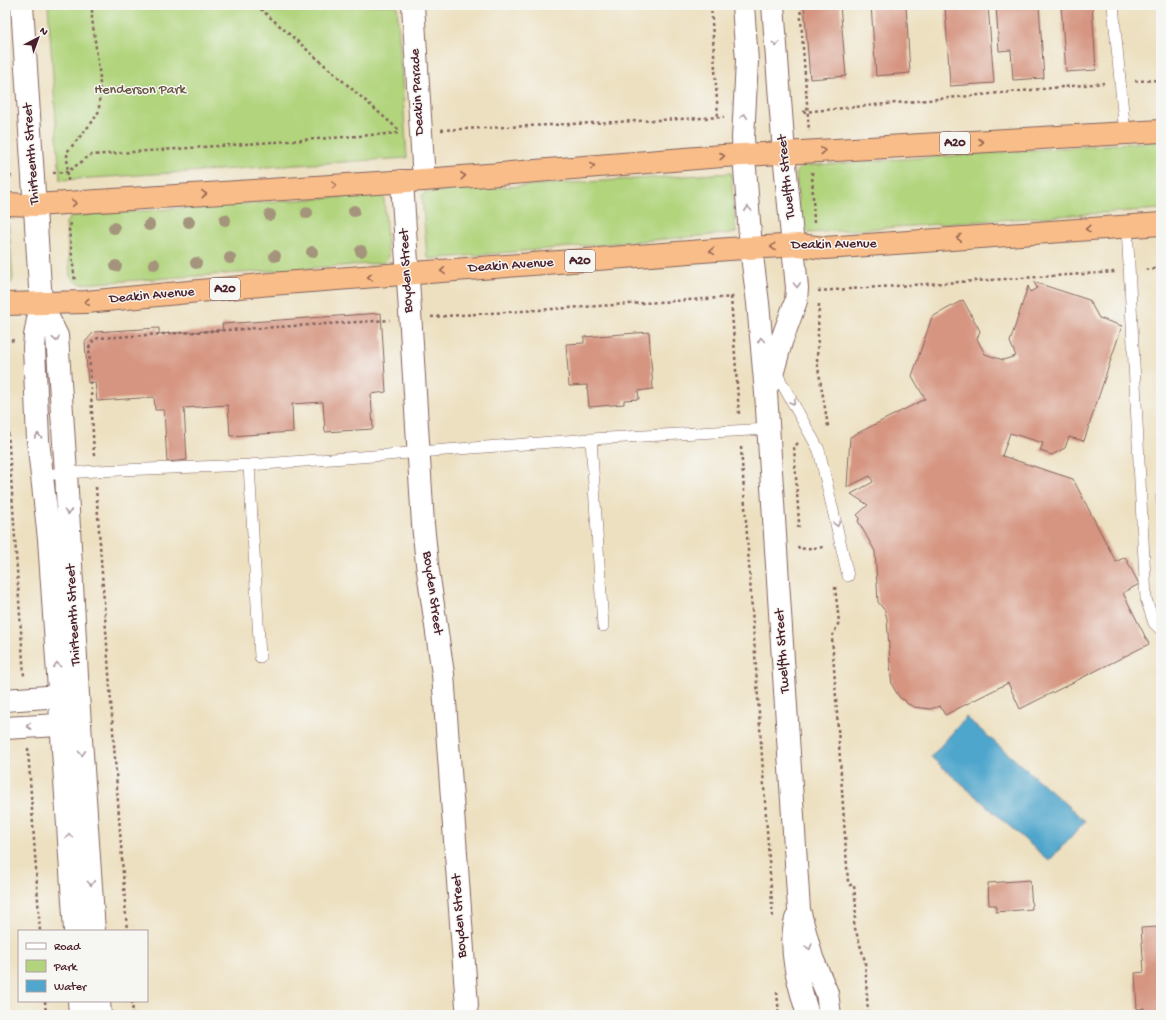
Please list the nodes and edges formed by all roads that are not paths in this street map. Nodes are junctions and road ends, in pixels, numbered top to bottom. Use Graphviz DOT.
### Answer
graph roads {
  1 [pos="22,5"];
  2 [pos="413,5"];
  3 [pos="744,5"];
  4 [pos="773,5"];
  5 [pos="1113,5"];
  6 [pos="1161,131"];
  7 [pos="1125,134"];
  8 [pos="784,153"];
  9 [pos="744,155"];
  10 [pos="424,180"];
  11 [pos="402,181"];
  12 [pos="5,204"];
  13 [pos="35,205"];
  14 [pos="1161,224"];
  15 [pos="1127,226"];
  16 [pos="794,246"];
  17 [pos="751,248"];
  18 [pos="409,274"];
  19 [pos="41,303"];
  20 [pos="5,304"];
  21 [pos="774,368"];
  22 [pos="766,393"];
  23 [pos="768,429"];
  24 [pos="591,439"];
  25 [pos="419,452"];
  26 [pos="249,465"];
  27 [pos="66,473"];
  28 [pos="41,475"];
  29 [pos="848,576"];
  30 [pos="603,626"];
  31 [pos="1161,630"];
  32 [pos="260,657"];
  33 [pos="69,695"];
  34 [pos="15,699"];
  35 [pos="71,724"];
  36 [pos="5,728"];
  37 [pos="799,910"];
  38 [pos="75,930"];
  39 [pos="94,930"];
  40 [pos="79,1002"];
  41 [pos="99,1002"];
  42 [pos="467,1006"];
  43 [pos="80,1015"];
  44 [pos="100,1015"];
  45 [pos="808,1015"];
  46 [pos="830,1015"];
  1 -- 13 [label="street, Thirteenth Street"];
  2 -- 10 [label="street, Deakin Parade"];
  9 -- 3 [label="street, Twelfth Street, one-way"];
  4 -- 8 [label="street, Twelfth Street, one-way"];
  5 -- 7 [label="lane"];
  6 -- 7 [label="highway, A20"];
  8 -- 7 [label="highway, A20, one-way"];
  8 -- 9 [label="highway, A20"];
  8 -- 16 [label="street, Twelfth Street"];
  10 -- 9 [label="highway, A20, one-way"];
  17 -- 9 [label="street, Twelfth Street, one-way"];
  10 -- 11 [label="highway, A20"];
  13 -- 11 [label="highway, A20, one-way"];
  11 -- 18 [label="street, Boyden Street"];
  12 -- 13 [label="highway, A20"];
  13 -- 19 [label="street, Thirteenth Street"];
  14 -- 15 [label="highway, Deakin Avenue / A20"];
  15 -- 16 [label="highway, Deakin Avenue / A20, one-way"];
  15 -- 31 [label="lane"];
  16 -- 17 [label="highway, Deakin Avenue / A20, one-way"];
  16 -- 21 [label="street, Twelfth Street, one-way"];
  17 -- 18 [label="highway, Deakin Avenue / A20, one-way"];
  22 -- 17 [label="street, Twelfth Street, one-way"];
  18 -- 19 [label="highway, Deakin Avenue / A20, one-way"];
  18 -- 25 [label="street, Boyden Street"];
  19 -- 20 [label="highway, Deakin Avenue / A20"];
  19 -- 27 [label="street, Thirteenth Street, one-way"];
  28 -- 19 [label="street, Thirteenth Street, one-way"];
  21 -- 22 [label="street, Twelfth Street"];
  21 -- 29 [label="lane, one-way"];
  22 -- 23 [label="street, Twelfth Street"];
  23 -- 24 [label="lane"];
  23 -- 37 [label="street, Twelfth Street"];
  24 -- 25 [label="lane"];
  24 -- 30 [label="lane"];
  25 -- 26 [label="lane"];
  25 -- 42 [label="street, Boyden Street"];
  26 -- 27 [label="lane"];
  26 -- 32 [label="lane"];
  27 -- 28 [label="lane"];
  27 -- 33 [label="street, Thirteenth Street, one-way"];
  33 -- 28 [label="street, Thirteenth Street, one-way"];
  33 -- 34 [label="street"];
  33 -- 35 [label="street, Thirteenth Street"];
  35 -- 36 [label="street, one-way"];
  38 -- 35 [label="street, Thirteenth Street, one-way"];
  35 -- 39 [label="street, Thirteenth Street, one-way"];
  37 -- 45 [label="street, Twelfth Street"];
  37 -- 46 [label="street, Twelfth Street, one-way"];
  40 -- 43 [label="street"];
  41 -- 44 [label="street"];
}
